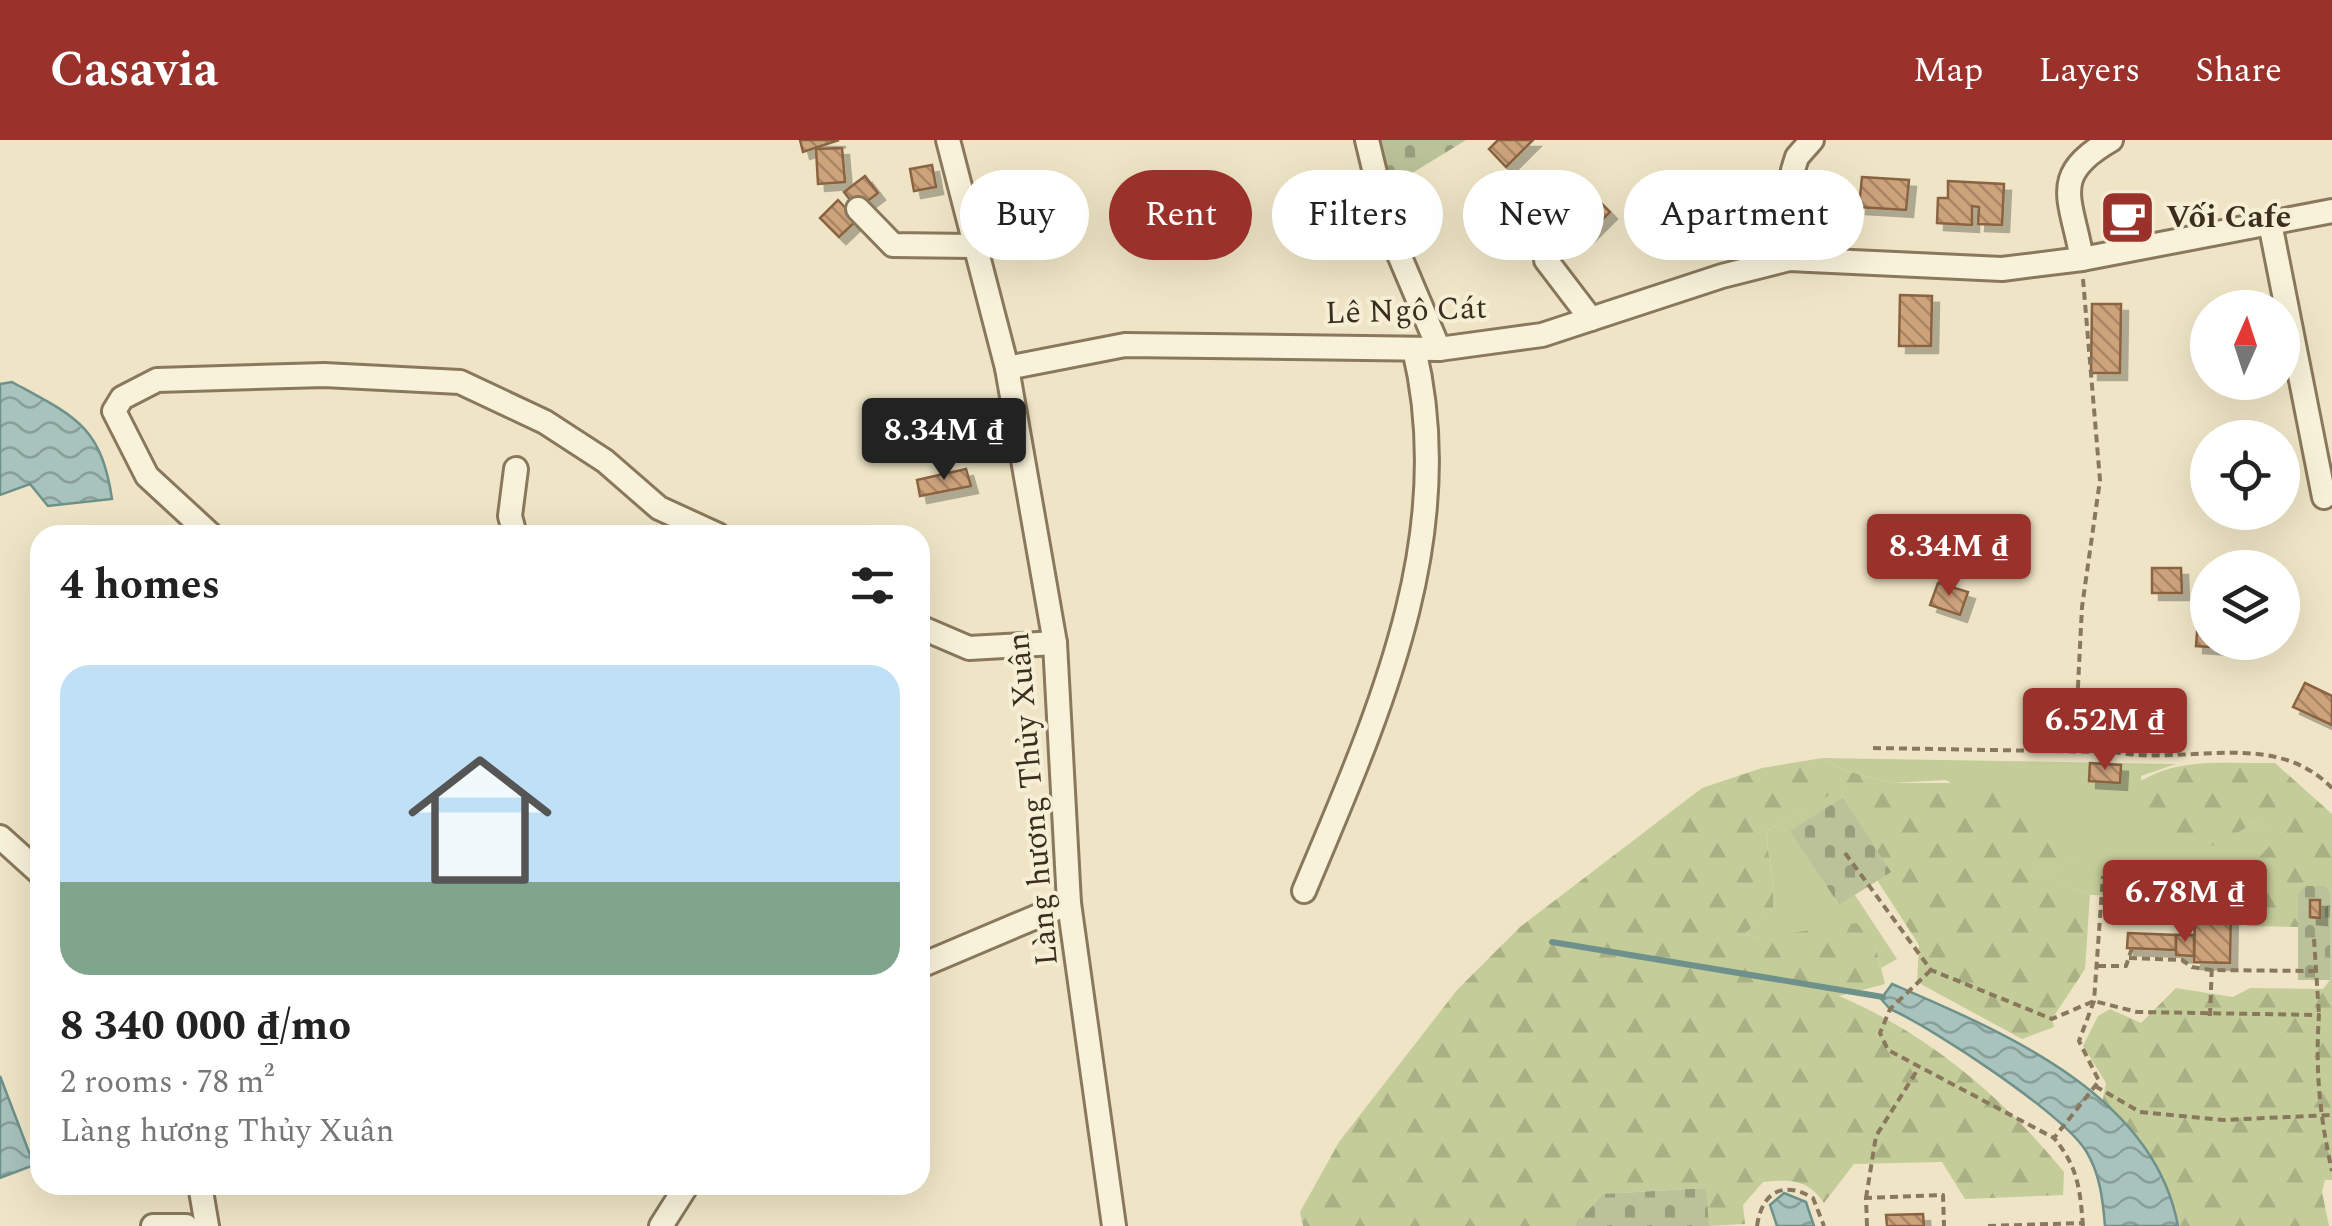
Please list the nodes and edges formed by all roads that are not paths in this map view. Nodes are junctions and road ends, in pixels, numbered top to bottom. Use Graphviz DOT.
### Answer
graph roads {
  1 [pos="948,140"];
  2 [pos="1367,140"];
  3 [pos="1812,140"];
  4 [pos="2112,140"];
  5 [pos="1793,170"];
  6 [pos="960,193"];
  7 [pos="858,209"];
  8 [pos="2332,211"];
  9 [pos="2270,223"];
  10 [pos="960,246"];
  11 [pos="2082,259"];
  12 [pos="976,260"];
  13 [pos="1546,260"];
  14 [pos="1786,260"];
  15 [pos="1809,260"];
  16 [pos="1591,318"];
  17 [pos="1414,349"];
  18 [pos="1440,349"];
  19 [pos="1007,368"];
  20 [pos="516,470"];
  21 [pos="2324,497"];
  22 [pos="200,525"];
  23 [pos="513,525"];
  24 [pos="696,525"];
  25 [pos="930,631"];
  26 [pos="1055,643"];
  27 [pos="0,837"];
  28 [pos="30,864"];
  29 [pos="1304,891"];
  30 [pos="1069,903"];
  31 [pos="930,962"];
  32 [pos="202,1195"];
  33 [pos="681,1195"];
  34 [pos="152,1226"];
  35 [pos="186,1226"];
  36 [pos="208,1226"];
  37 [pos="662,1226"];
  38 [pos="1114,1226"];
  1 -- 6 [label="street, Làng hương Thủy Xuân"];
  2 -- 18 [label="street"];
  3 -- 5 [label="street"];
  4 -- 11 [label="street"];
  7 -- 10 [label="street"];
  8 -- 9 [label="street, Lê Ngô Cát"];
  9 -- 11 [label="street, Lê Ngô Cát"];
  9 -- 21 [label="street"];
  11 -- 15 [label="street, Lê Ngô Cát"];
  12 -- 19 [label="street, Làng hương Thủy Xuân"];
  13 -- 16 [label="street"];
  14 -- 16 [label="street, Lê Ngô Cát"];
  16 -- 18 [label="street, Lê Ngô Cát"];
  17 -- 18 [label="street, Lê Ngô Cát"];
  17 -- 19 [label="street, Lê Ngô Cát"];
  17 -- 29 [label="street"];
  19 -- 26 [label="street, Làng hương Thủy Xuân"];
  20 -- 23 [label="street"];
  22 -- 24 [label="street"];
  25 -- 26 [label="street"];
  26 -- 30 [label="street, Làng hương Thủy Xuân"];
  27 -- 28 [label="street"];
  30 -- 31 [label="street"];
  30 -- 38 [label="street, Làng hương Thủy Xuân"];
  32 -- 36 [label="street"];
  33 -- 37 [label="street"];
  34 -- 35 [label="street"];
}
